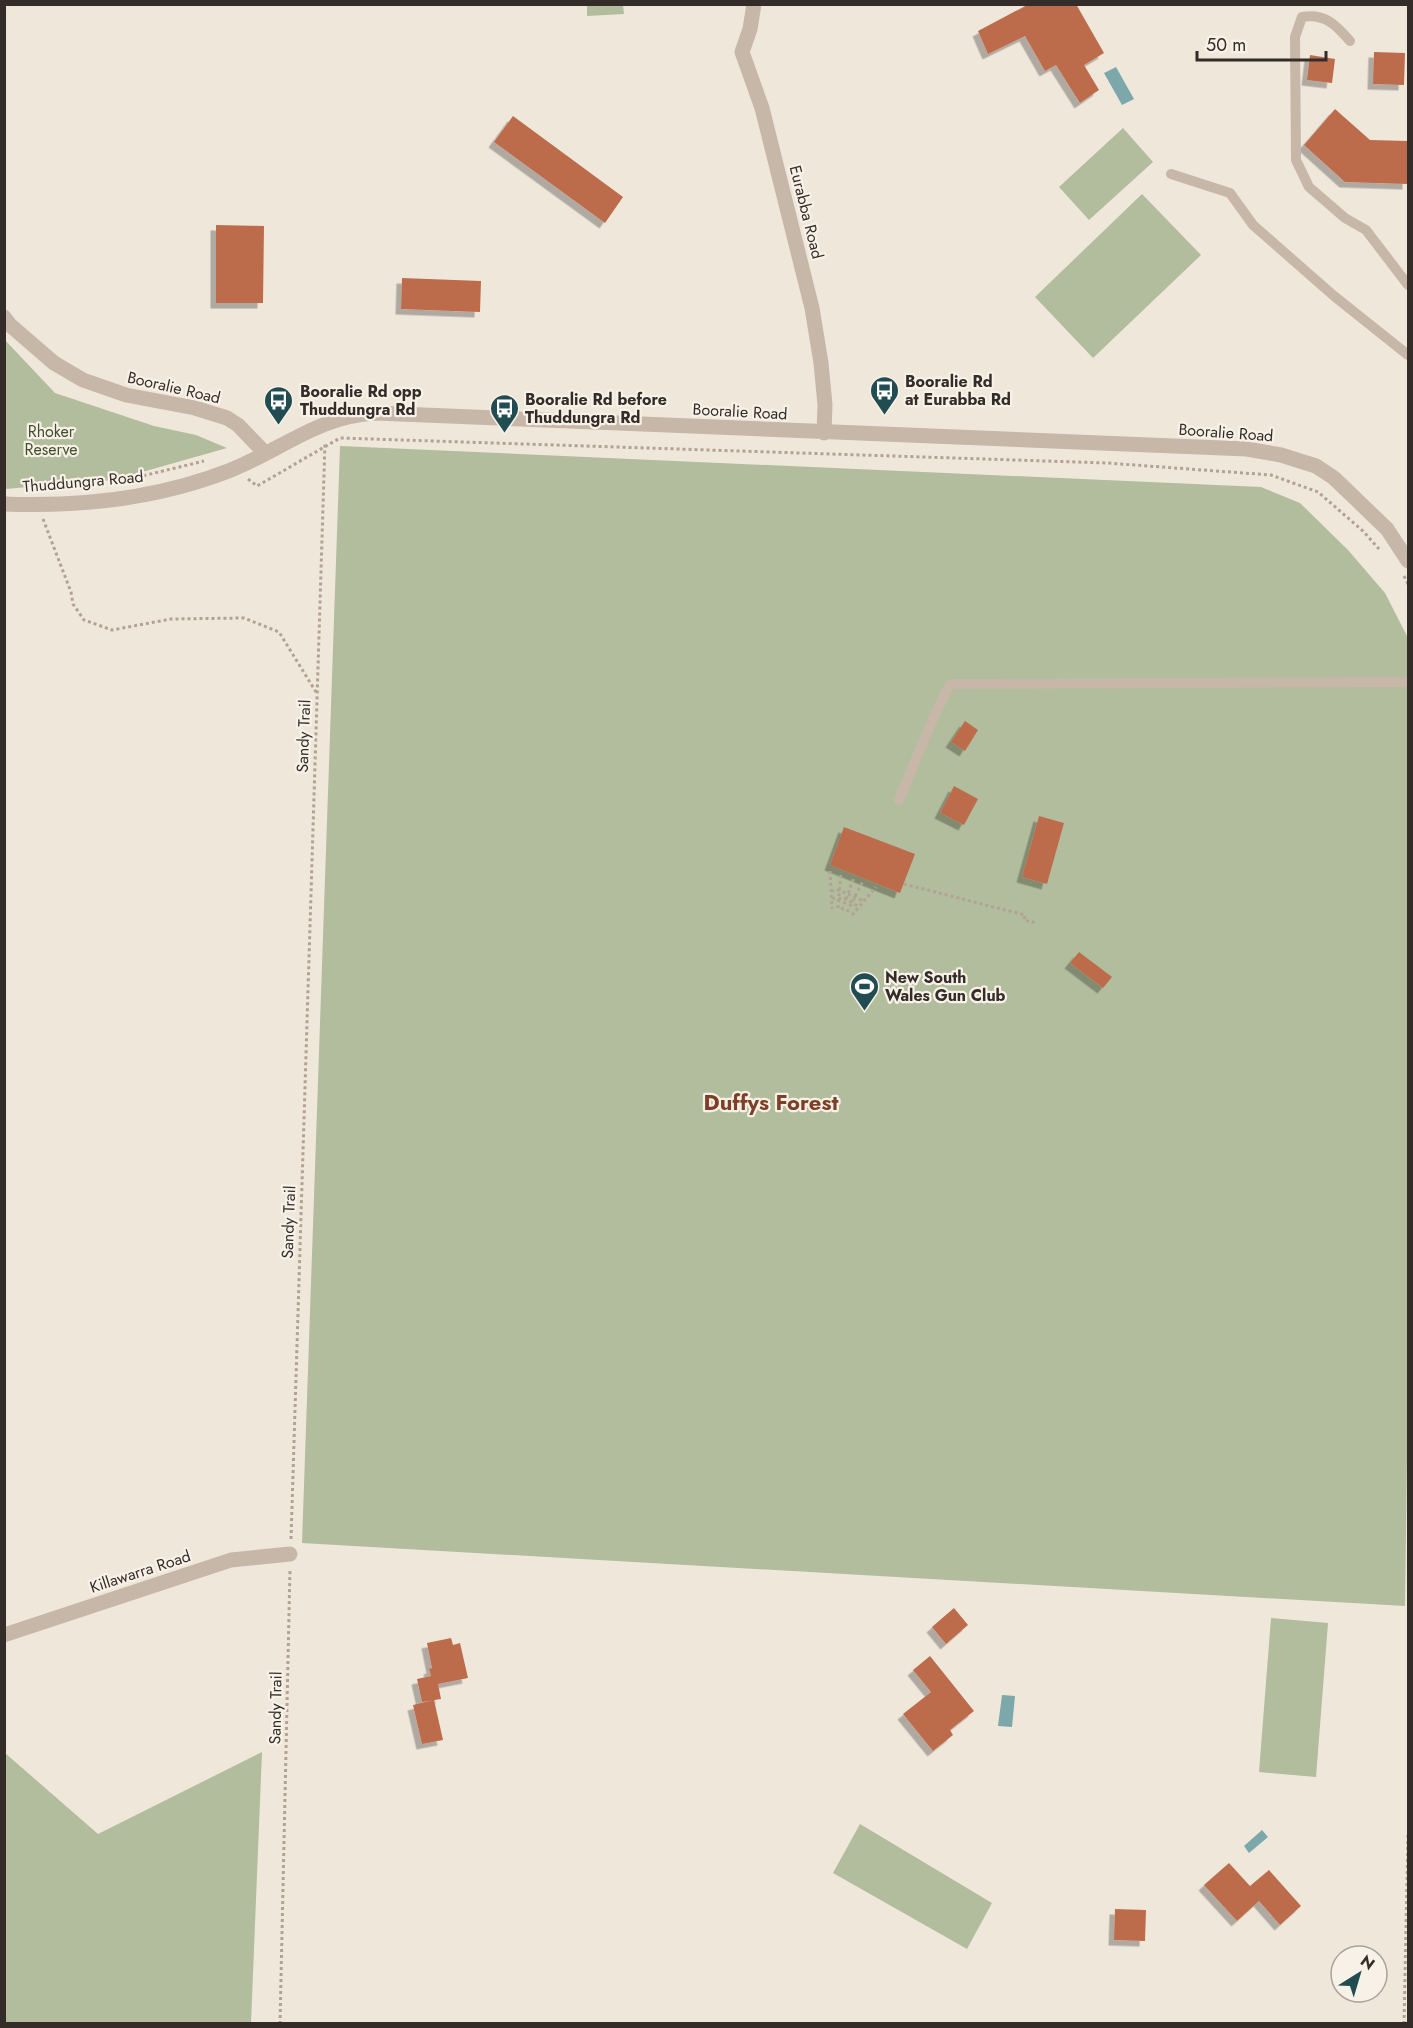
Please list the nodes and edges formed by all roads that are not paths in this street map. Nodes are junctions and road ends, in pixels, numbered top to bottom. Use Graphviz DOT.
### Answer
graph roads {
  1 [pos="754,4"];
  2 [pos="1350,41"];
  3 [pos="1171,174"];
  4 [pos="1408,285"];
  5 [pos="4,317"];
  6 [pos="1408,355"];
  7 [pos="824,433"];
  8 [pos="265,453"];
  9 [pos="4,504"];
  10 [pos="1404,566"];
  11 [pos="1408,682"];
  12 [pos="899,800"];
  13 [pos="290,1554"];
  14 [pos="4,1635"];
  1 -- 7 [label="street, Eurabba Road"];
  2 -- 4 [label="lane"];
  3 -- 6 [label="lane"];
  5 -- 8 [label="street, Booralie Road"];
  7 -- 8 [label="street, Booralie Road"];
  7 -- 10 [label="street, Booralie Road"];
  8 -- 9 [label="street, Thuddungra Road"];
  11 -- 12 [label="lane"];
  13 -- 14 [label="street, Killawarra Road"];
}
